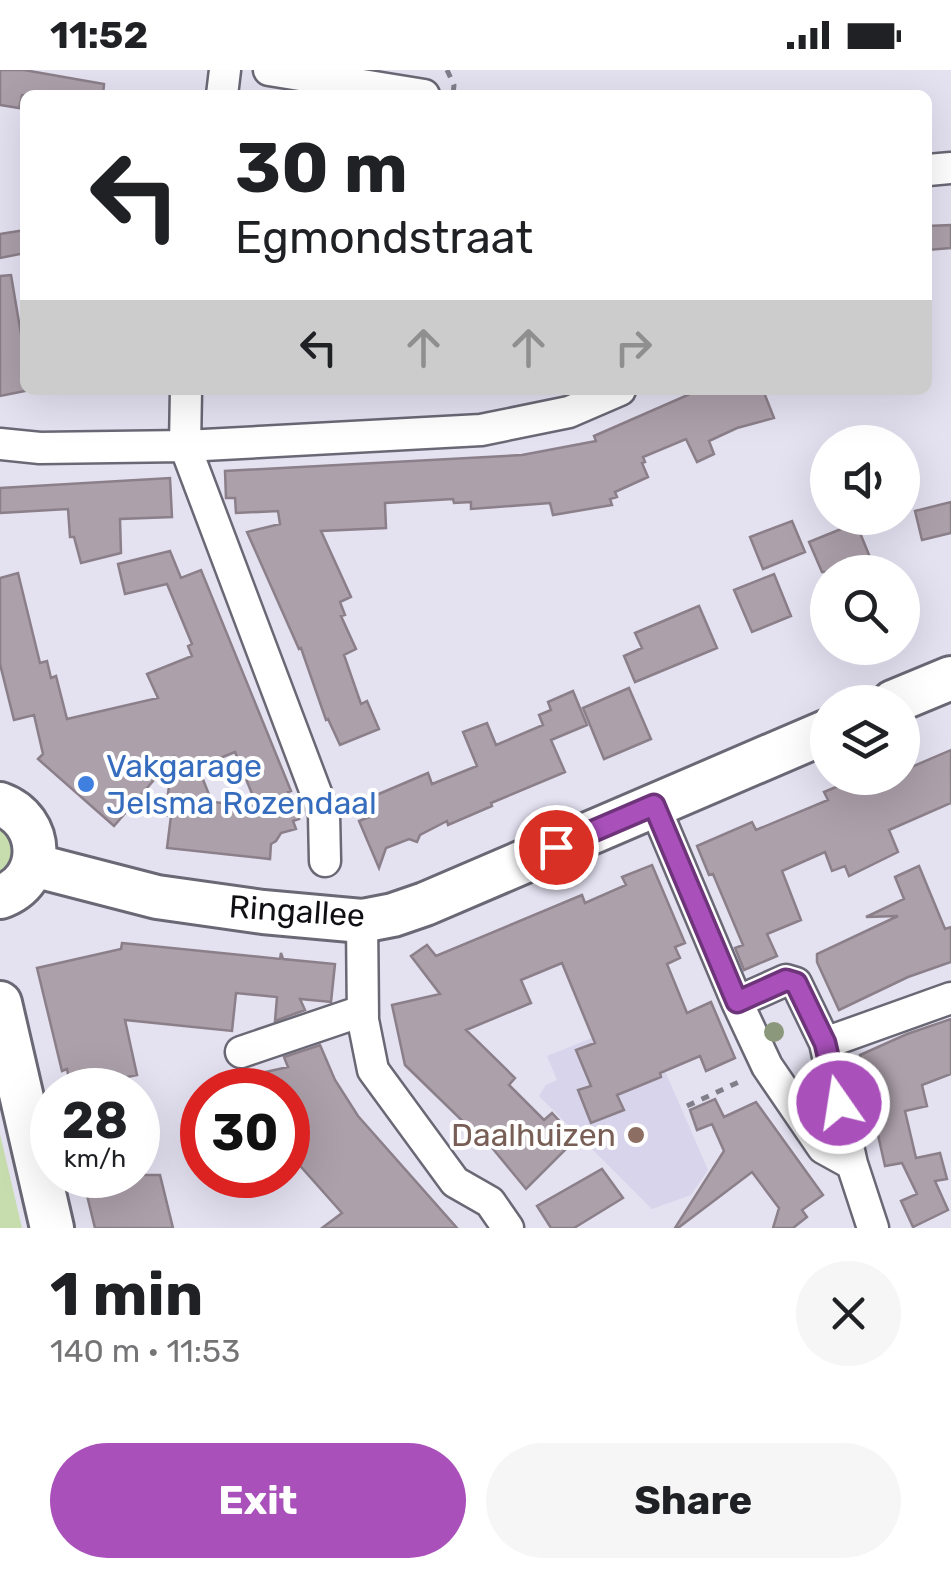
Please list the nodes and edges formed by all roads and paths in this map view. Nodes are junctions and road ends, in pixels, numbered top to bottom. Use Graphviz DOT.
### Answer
graph roads {
  1 [pos="269,70"];
  2 [pos="409,85"];
  3 [pos="186,395"];
  4 [pos="608,395"];
  5 [pos="0,444"];
  6 [pos="185,446"];
  7 [pos="951,678"];
  8 [pos="920,691"];
  9 [pos="810,739"];
  10 [pos="0,804"];
  11 [pos="654,805"];
  12 [pos="326,861"];
  13 [pos="33,866"];
  14 [pos="0,896"];
  15 [pos="362,921"];
  16 [pos="951,998"];
  17 [pos="737,1002"];
  18 [pos="0,1003"];
  19 [pos="362,1011"];
  20 [pos="825,1043"];
  21 [pos="240,1052"];
  22 [pos="767,1066"];
  23 [pos="687,1106"];
  24 [pos="852,1164"];
  25 [pos="52,1228"];
  26 [pos="508,1228"];
  27 [pos="873,1228"];
  1 -- 2 [label="street"];
  3 -- 6 [label="street"];
  4 -- 6 [label="street"];
  5 -- 6 [label="street"];
  6 -- 12 [label="street"];
  7 -- 8 [label="main road"];
  9 -- 11 [label="main road, Ringallee"];
  10 -- 13 [label="main road"];
  11 -- 15 [label="main road, Ringallee"];
  11 -- 17 [label="street"];
  13 -- 14 [label="main road"];
  13 -- 15 [label="main road, Ringallee"];
  15 -- 19 [label="street"];
  16 -- 20 [label="street"];
  17 -- 20 [label="street"];
  17 -- 22 [label="street"];
  18 -- 25 [label="main road"];
  19 -- 21 [label="street"];
  19 -- 26 [label="street"];
  20 -- 24 [label="street"];
  22 -- 23 [label="path"];
  22 -- 24 [label="street"];
  24 -- 27 [label="street"];
}
